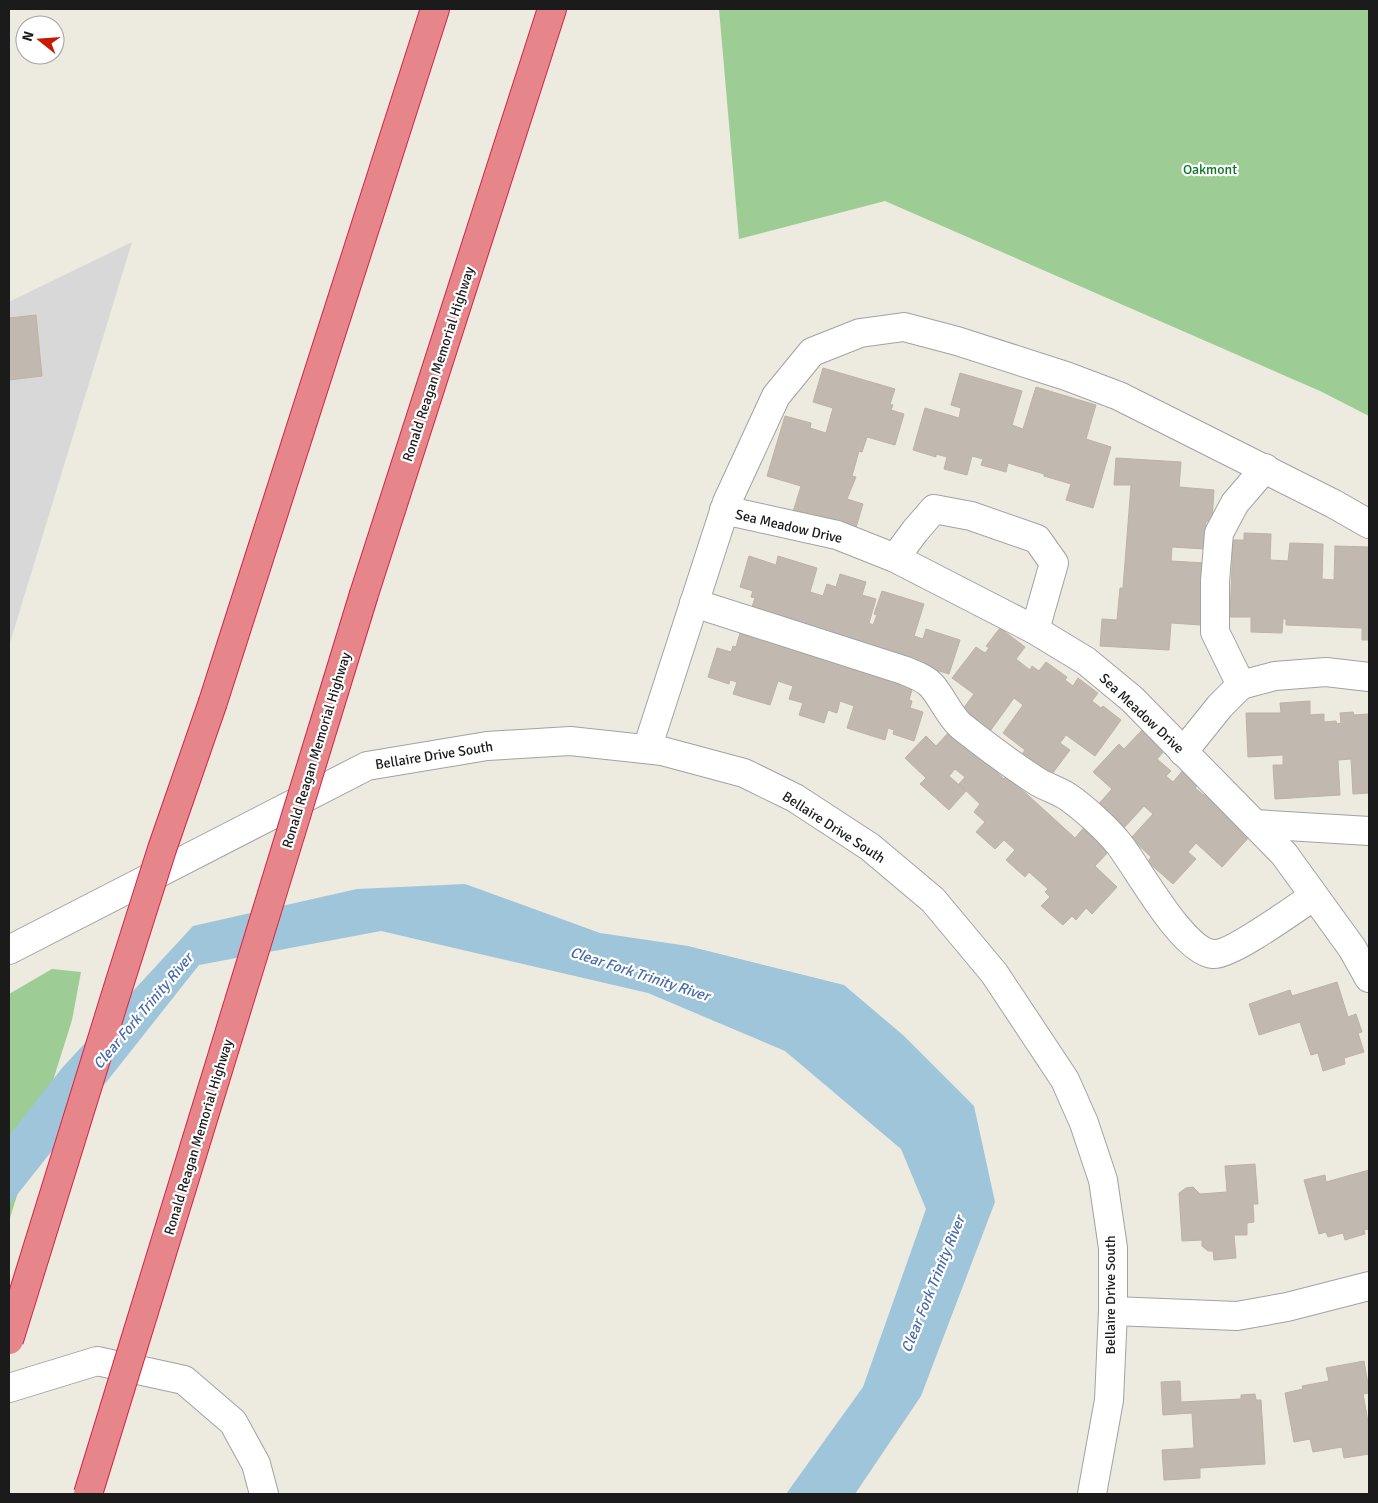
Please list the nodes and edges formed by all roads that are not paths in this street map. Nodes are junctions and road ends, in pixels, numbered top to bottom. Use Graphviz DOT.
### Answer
graph roads {
  1 [pos="435,9"];
  2 [pos="552,9"];
  3 [pos="1264,468"];
  4 [pos="724,510"];
  5 [pos="1369,524"];
  6 [pos="895,558"];
  7 [pos="694,603"];
  8 [pos="1035,630"];
  9 [pos="1369,677"];
  10 [pos="1241,685"];
  11 [pos="647,749"];
  12 [pos="1183,752"];
  13 [pos="1255,824"];
  14 [pos="1369,831"];
  15 [pos="1314,896"];
  16 [pos="9,950"];
  17 [pos="1369,978"];
  18 [pos="1369,1286"];
  19 [pos="1113,1311"];
  20 [pos="9,1340"];
  21 [pos="9,1388"];
  22 [pos="88,1494"];
  23 [pos="264,1494"];
  24 [pos="1092,1494"];
  1 -- 20 [label="highway, bridge"];
  2 -- 22 [label="highway, Ronald Reagan Memorial Highway, bridge"];
  3 -- 4 [label="street"];
  3 -- 5 [label="street"];
  3 -- 10 [label="street"];
  4 -- 6 [label="street, Sea Meadow Drive"];
  4 -- 7 [label="street"];
  6 -- 8 [label="street, Sea Meadow Drive"];
  6 -- 8 [label="street"];
  7 -- 11 [label="street"];
  7 -- 15 [label="street"];
  8 -- 12 [label="street, Sea Meadow Drive"];
  9 -- 10 [label="street"];
  10 -- 12 [label="street"];
  11 -- 16 [label="street, Bellaire Drive South"];
  11 -- 19 [label="street, Bellaire Drive South"];
  12 -- 13 [label="street, Sea Meadow Drive"];
  13 -- 14 [label="street"];
  13 -- 15 [label="street, Sea Meadow Drive"];
  15 -- 17 [label="street, Sea Meadow Drive"];
  18 -- 19 [label="street"];
  19 -- 24 [label="street, Bellaire Drive South"];
  21 -- 23 [label="street"];
}
